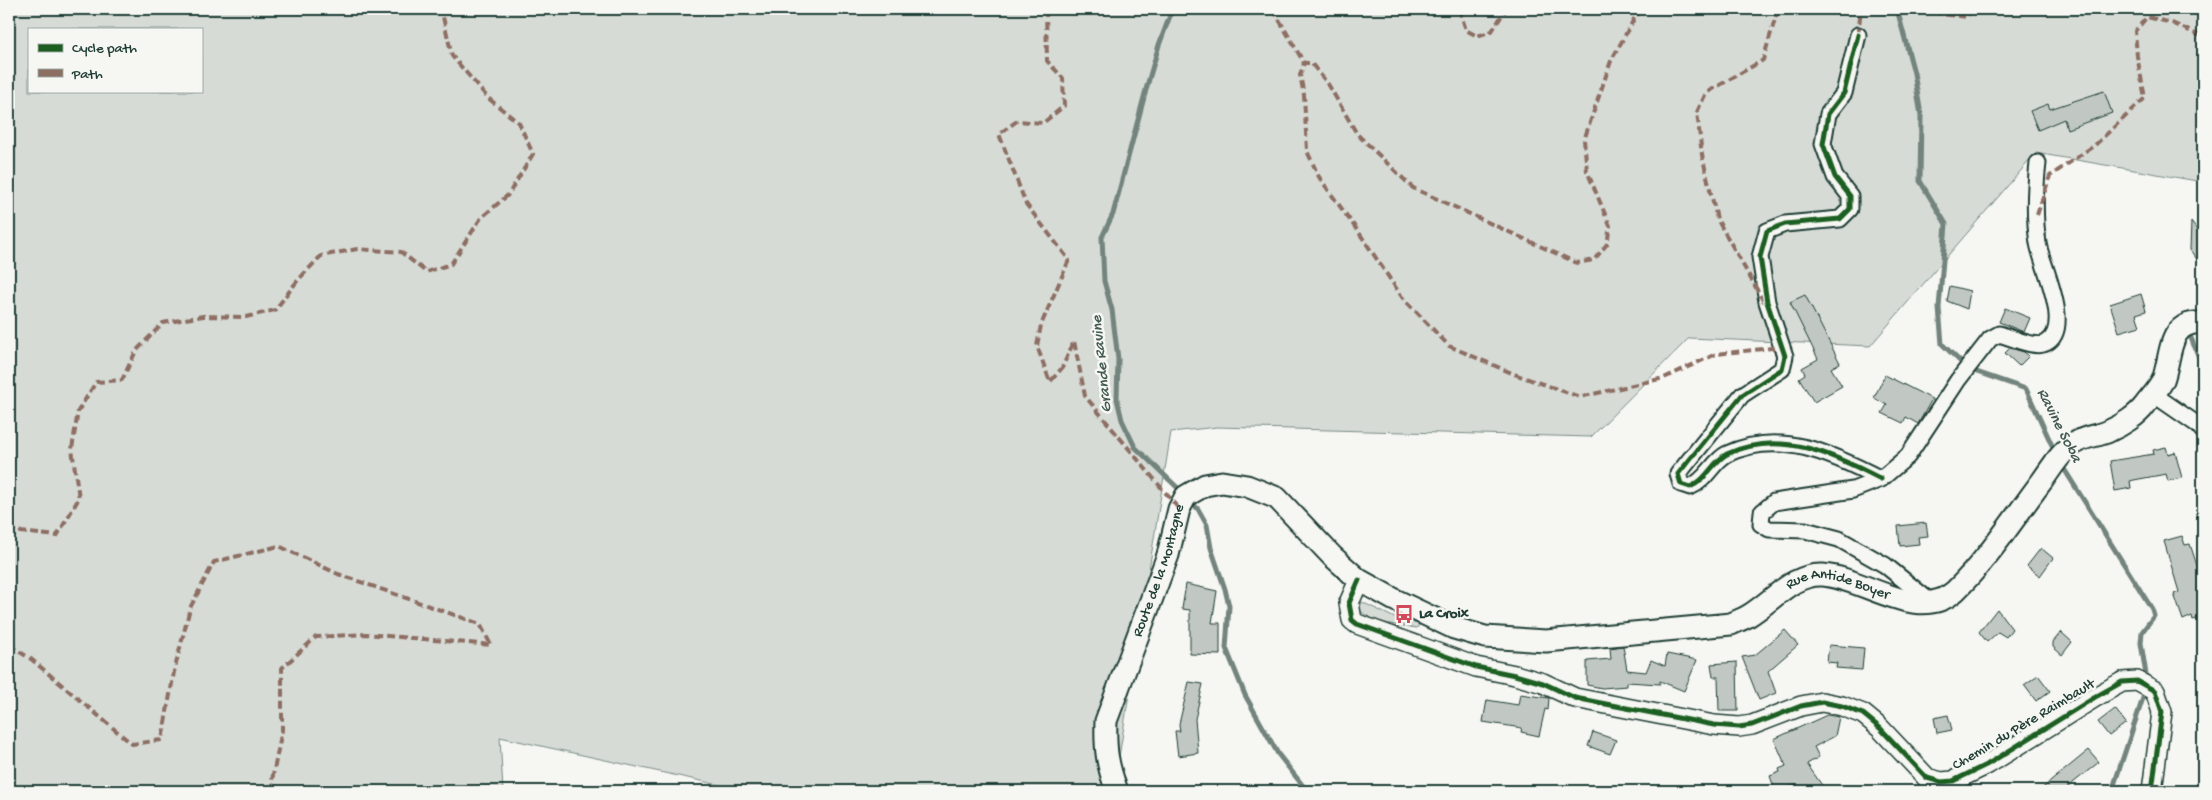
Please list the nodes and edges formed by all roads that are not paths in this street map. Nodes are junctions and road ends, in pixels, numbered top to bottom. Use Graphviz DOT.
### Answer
graph roads {
  1 [pos="1858,34"];
  2 [pos="2038,163"];
  3 [pos="2203,323"];
  4 [pos="2154,394"];
  5 [pos="2203,431"];
  6 [pos="1881,479"];
  7 [pos="1359,580"];
  8 [pos="1932,603"];
  9 [pos="1116,791"];
  10 [pos="2152,791"];
  1 -- 6 [label="street"];
  2 -- 6 [label="street"];
  3 -- 4 [label="main road"];
  4 -- 5 [label="street"];
  4 -- 8 [label="main road"];
  6 -- 8 [label="street"];
  7 -- 8 [label="main road, Rue Antide Boyer"];
  7 -- 9 [label="main road, Route de la Montagne"];
  7 -- 10 [label="street, Chemin du Père Raimbault"];
}
